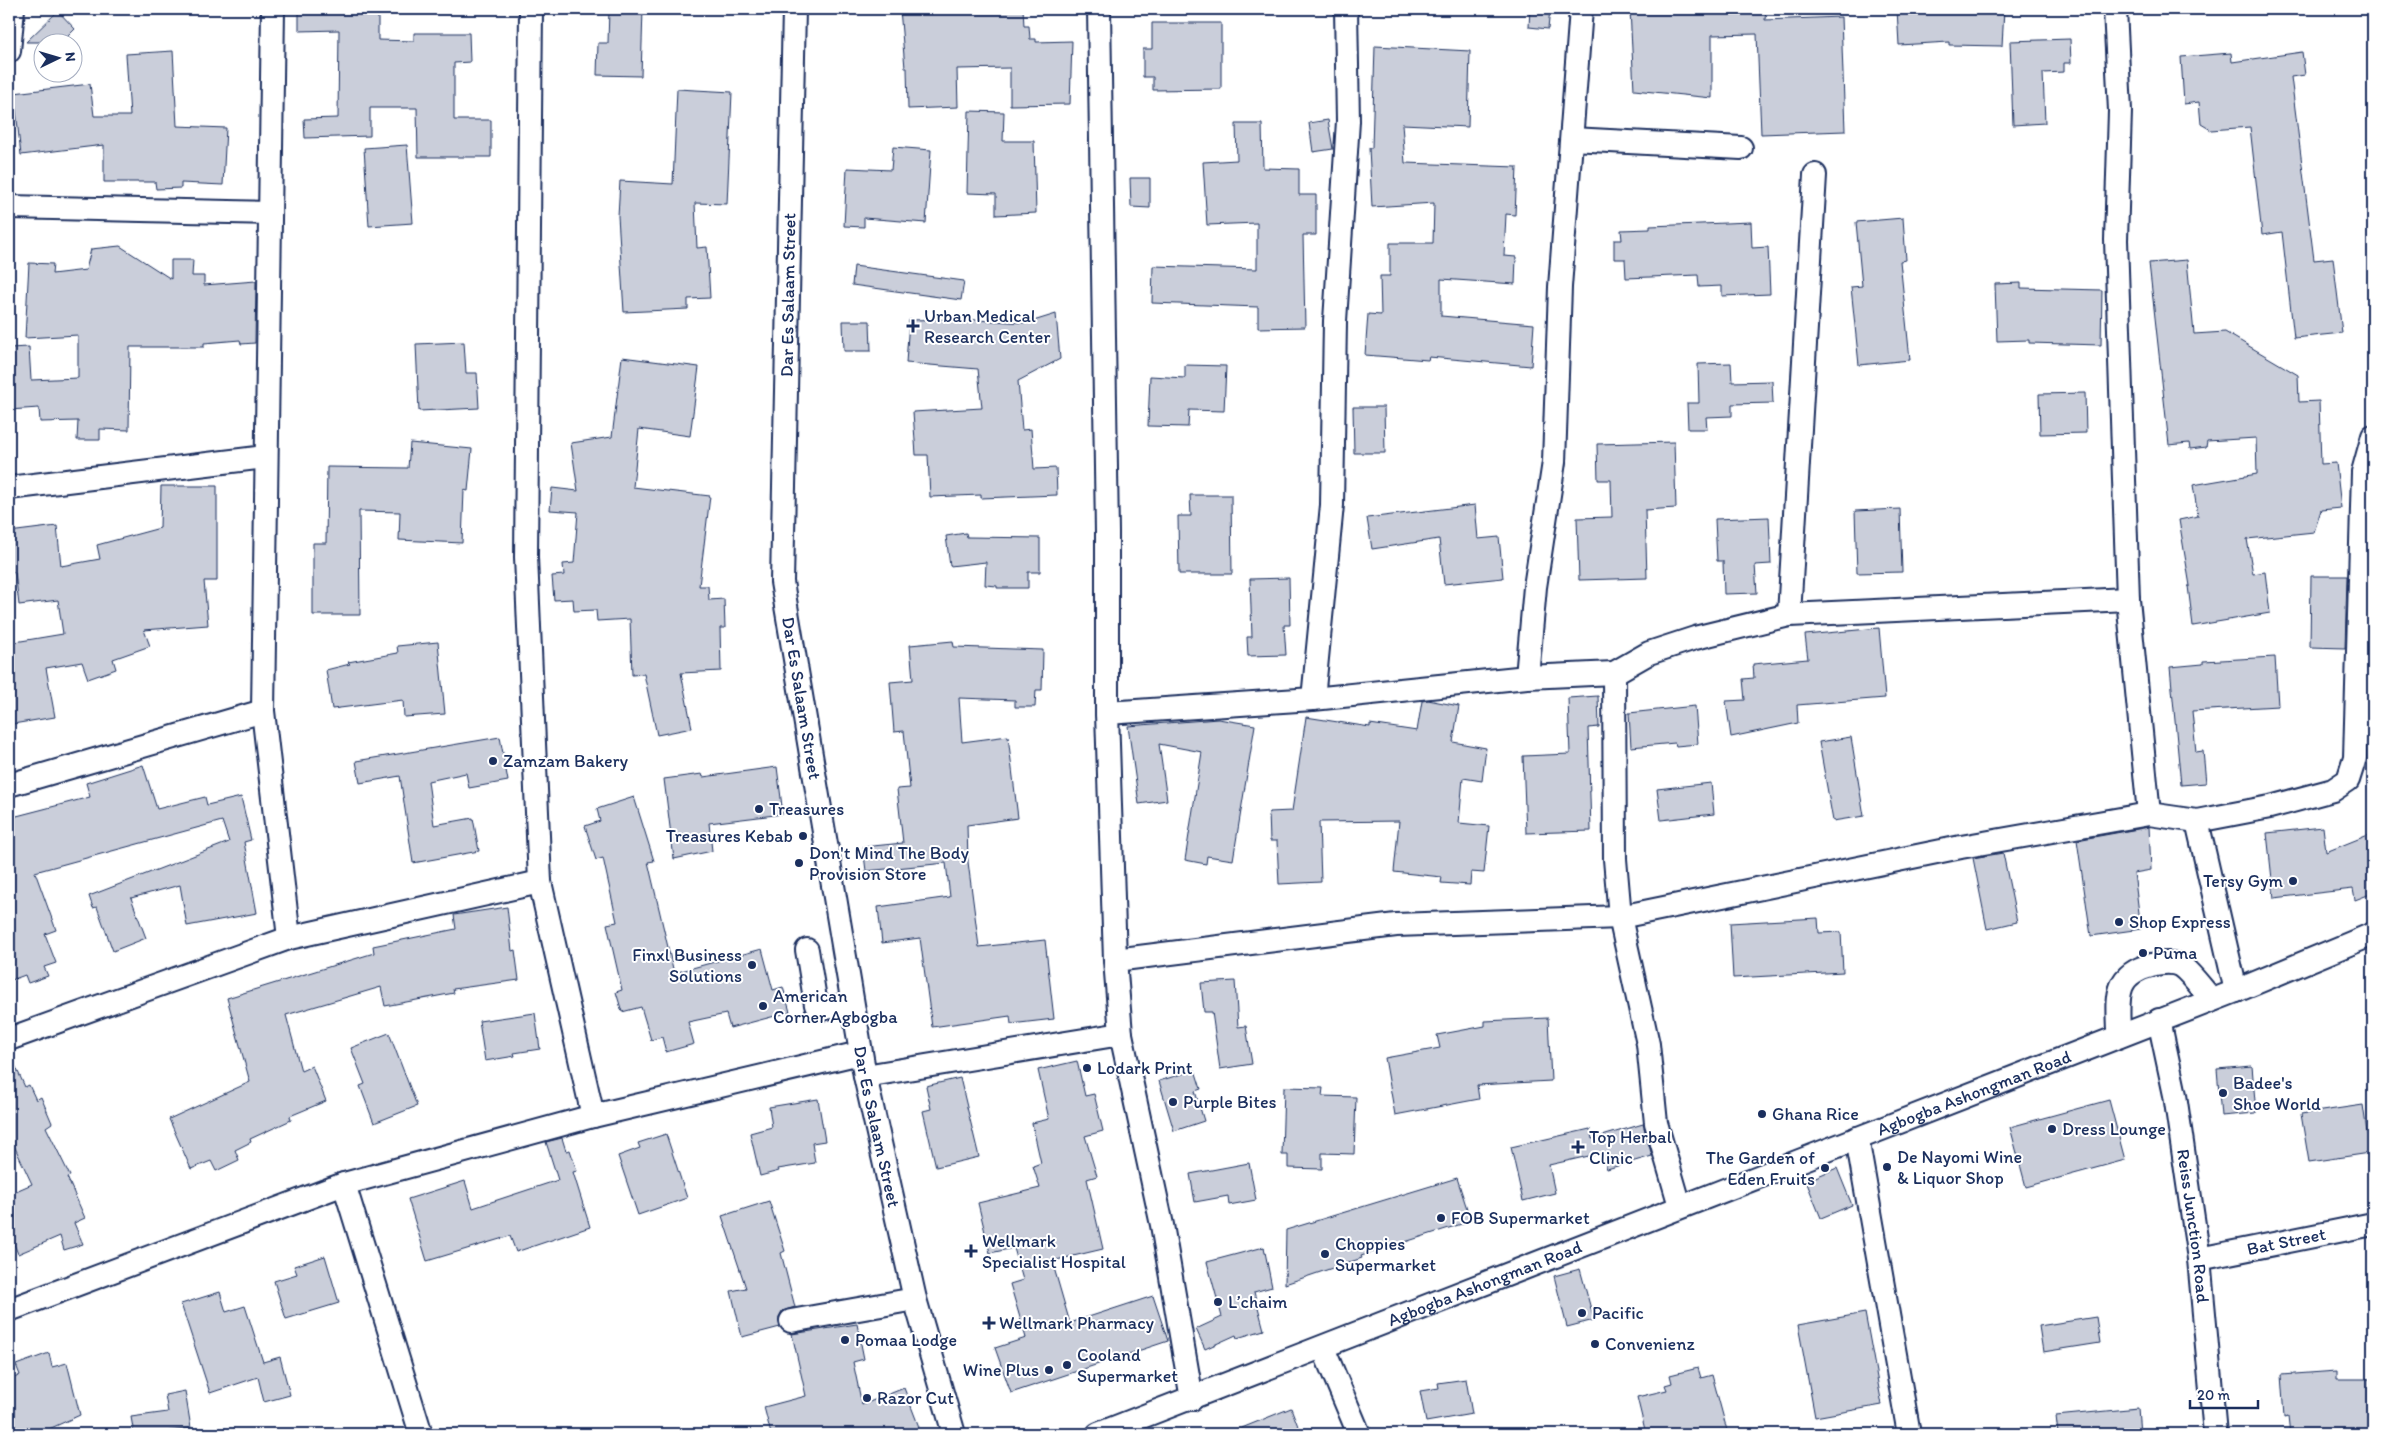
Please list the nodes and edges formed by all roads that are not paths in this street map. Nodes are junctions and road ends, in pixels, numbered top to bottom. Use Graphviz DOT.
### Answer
graph roads {
  1 [pos="13,9"];
  2 [pos="273,9"];
  3 [pos="531,9"];
  4 [pos="794,9"];
  5 [pos="1099,9"];
  6 [pos="1346,9"];
  7 [pos="1581,9"];
  8 [pos="2115,9"];
  9 [pos="9,50"];
  10 [pos="1572,139"];
  11 [pos="1741,148"];
  12 [pos="1815,175"];
  13 [pos="9,208"];
  14 [pos="270,213"];
  15 [pos="2373,436"];
  16 [pos="265,457"];
  17 [pos="9,488"];
  18 [pos="2128,599"];
  19 [pos="1790,615"];
  20 [pos="1614,672"];
  21 [pos="1527,677"];
  22 [pos="1313,699"];
  23 [pos="263,711"];
  24 [pos="1107,714"];
  25 [pos="9,785"];
  26 [pos="2149,814"];
  27 [pos="2197,821"];
  28 [pos="540,882"];
  29 [pos="1620,917"];
  30 [pos="2373,934"];
  31 [pos="289,938"];
  32 [pos="807,950"];
  33 [pos="1115,960"];
  34 [pos="2236,991"];
  35 [pos="2212,1000"];
  36 [pos="852,1004"];
  37 [pos="2159,1020"];
  38 [pos="1121,1034"];
  39 [pos="2119,1036"];
  40 [pos="9,1039"];
  41 [pos="860,1053"];
  42 [pos="865,1076"];
  43 [pos="593,1116"];
  44 [pos="1857,1138"];
  45 [pos="344,1184"];
  46 [pos="1680,1206"];
  47 [pos="2373,1224"];
  48 [pos="2199,1259"];
  49 [pos="915,1299"];
  50 [pos="9,1310"];
  51 [pos="791,1321"];
  52 [pos="1323,1348"];
  53 [pos="1192,1399"];
  54 [pos="421,1434"];
  55 [pos="954,1434"];
  56 [pos="1098,1434"];
  57 [pos="1359,1434"];
  58 [pos="1909,1434"];
  59 [pos="2214,1434"];
  1 -- 9 [label="street"];
  2 -- 14 [label="street"];
  3 -- 28 [label="street"];
  4 -- 36 [label="street, Dar Es Salaam Street"];
  5 -- 24 [label="street"];
  6 -- 22 [label="street"];
  7 -- 10 [label="street"];
  8 -- 18 [label="street"];
  10 -- 11 [label="street"];
  10 -- 21 [label="street"];
  12 -- 19 [label="street"];
  13 -- 14 [label="street"];
  14 -- 16 [label="street"];
  15 -- 27 [label="street"];
  16 -- 17 [label="street"];
  16 -- 23 [label="street"];
  18 -- 19 [label="street"];
  18 -- 26 [label="street"];
  19 -- 20 [label="street"];
  20 -- 21 [label="street"];
  20 -- 29 [label="street"];
  21 -- 22 [label="street"];
  22 -- 24 [label="street"];
  23 -- 25 [label="street"];
  23 -- 31 [label="street"];
  24 -- 33 [label="street"];
  26 -- 27 [label="street"];
  26 -- 29 [label="street"];
  27 -- 34 [label="street"];
  28 -- 31 [label="street"];
  28 -- 43 [label="street"];
  29 -- 33 [label="street"];
  29 -- 46 [label="street"];
  30 -- 34 [label="street, Agbogba Ashongman Road"];
  31 -- 40 [label="street"];
  32 -- 36 [label="street"];
  33 -- 38 [label="street"];
  34 -- 35 [label="street, Agbogba Ashongman Road"];
  35 -- 37 [label="street, Agbogba Ashongman Road"];
  35 -- 39 [label="street"];
  36 -- 41 [label="street, Dar Es Salaam Street"];
  37 -- 39 [label="street, Agbogba Ashongman Road"];
  37 -- 48 [label="street, Reiss Junction Road"];
  38 -- 42 [label="street"];
  38 -- 53 [label="street"];
  39 -- 44 [label="street, Agbogba Ashongman Road"];
  41 -- 42 [label="street, Dar Es Salaam Street"];
  41 -- 43 [label="street"];
  42 -- 49 [label="street, Dar Es Salaam Street"];
  43 -- 45 [label="street"];
  44 -- 46 [label="street, Agbogba Ashongman Road"];
  44 -- 58 [label="street"];
  45 -- 50 [label="street"];
  45 -- 54 [label="street"];
  46 -- 52 [label="street, Agbogba Ashongman Road"];
  47 -- 48 [label="street, Bat Street"];
  48 -- 59 [label="street, Reiss Junction Road"];
  49 -- 51 [label="street"];
  49 -- 55 [label="street, Dar Es Salaam Street"];
  52 -- 53 [label="street, Agbogba Ashongman Road"];
  52 -- 57 [label="street"];
  53 -- 56 [label="street, Agbogba Ashongman Road"];
}
